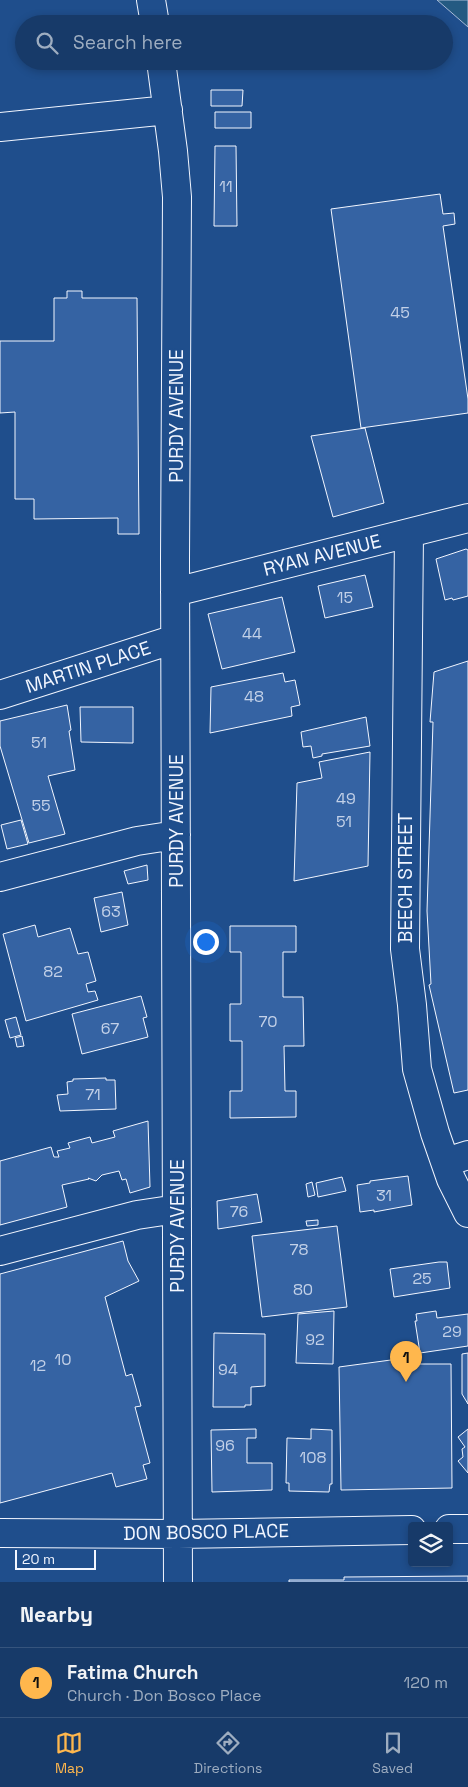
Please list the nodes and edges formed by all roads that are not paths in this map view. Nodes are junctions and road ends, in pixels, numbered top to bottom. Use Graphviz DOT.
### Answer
graph roads {
  1 [pos="151,0"];
  2 [pos="154,15"];
  3 [pos="162,70"];
  4 [pos="168,110"];
  5 [pos="0,127"];
  6 [pos="468,518"];
  7 [pos="409,533"];
  8 [pos="175,592"];
  9 [pos="175,640"];
  10 [pos="0,695"];
  11 [pos="176,835"];
  12 [pos="0,877"];
  13 [pos="457,1159"];
  14 [pos="177,1209"];
  15 [pos="468,1213"];
  16 [pos="0,1251"];
  17 [pos="453,1529"];
  18 [pos="468,1529"];
  19 [pos="408,1530"];
  20 [pos="0,1533"];
  21 [pos="178,1534"];
  22 [pos="178,1582"];
  1 -- 2 [label="street"];
  3 -- 4 [label="street, PURDY AVENUE"];
  4 -- 5 [label="street"];
  4 -- 8 [label="street, PURDY AVENUE"];
  6 -- 7 [label="street, RYAN AVENUE"];
  7 -- 8 [label="street, RYAN AVENUE"];
  7 -- 13 [label="street, BEECH STREET"];
  8 -- 9 [label="street, PURDY AVENUE"];
  9 -- 10 [label="street, MARTIN PLACE"];
  9 -- 11 [label="street, PURDY AVENUE"];
  11 -- 12 [label="street"];
  11 -- 14 [label="street, PURDY AVENUE"];
  13 -- 15 [label="street, BEECH STREET"];
  14 -- 16 [label="street"];
  14 -- 21 [label="street, PURDY AVENUE"];
  17 -- 18 [label="street"];
  19 -- 21 [label="street, DON BOSCO PLACE"];
  20 -- 21 [label="street, DON BOSCO PLACE"];
  21 -- 22 [label="street, PURDY AVENUE"];
}
